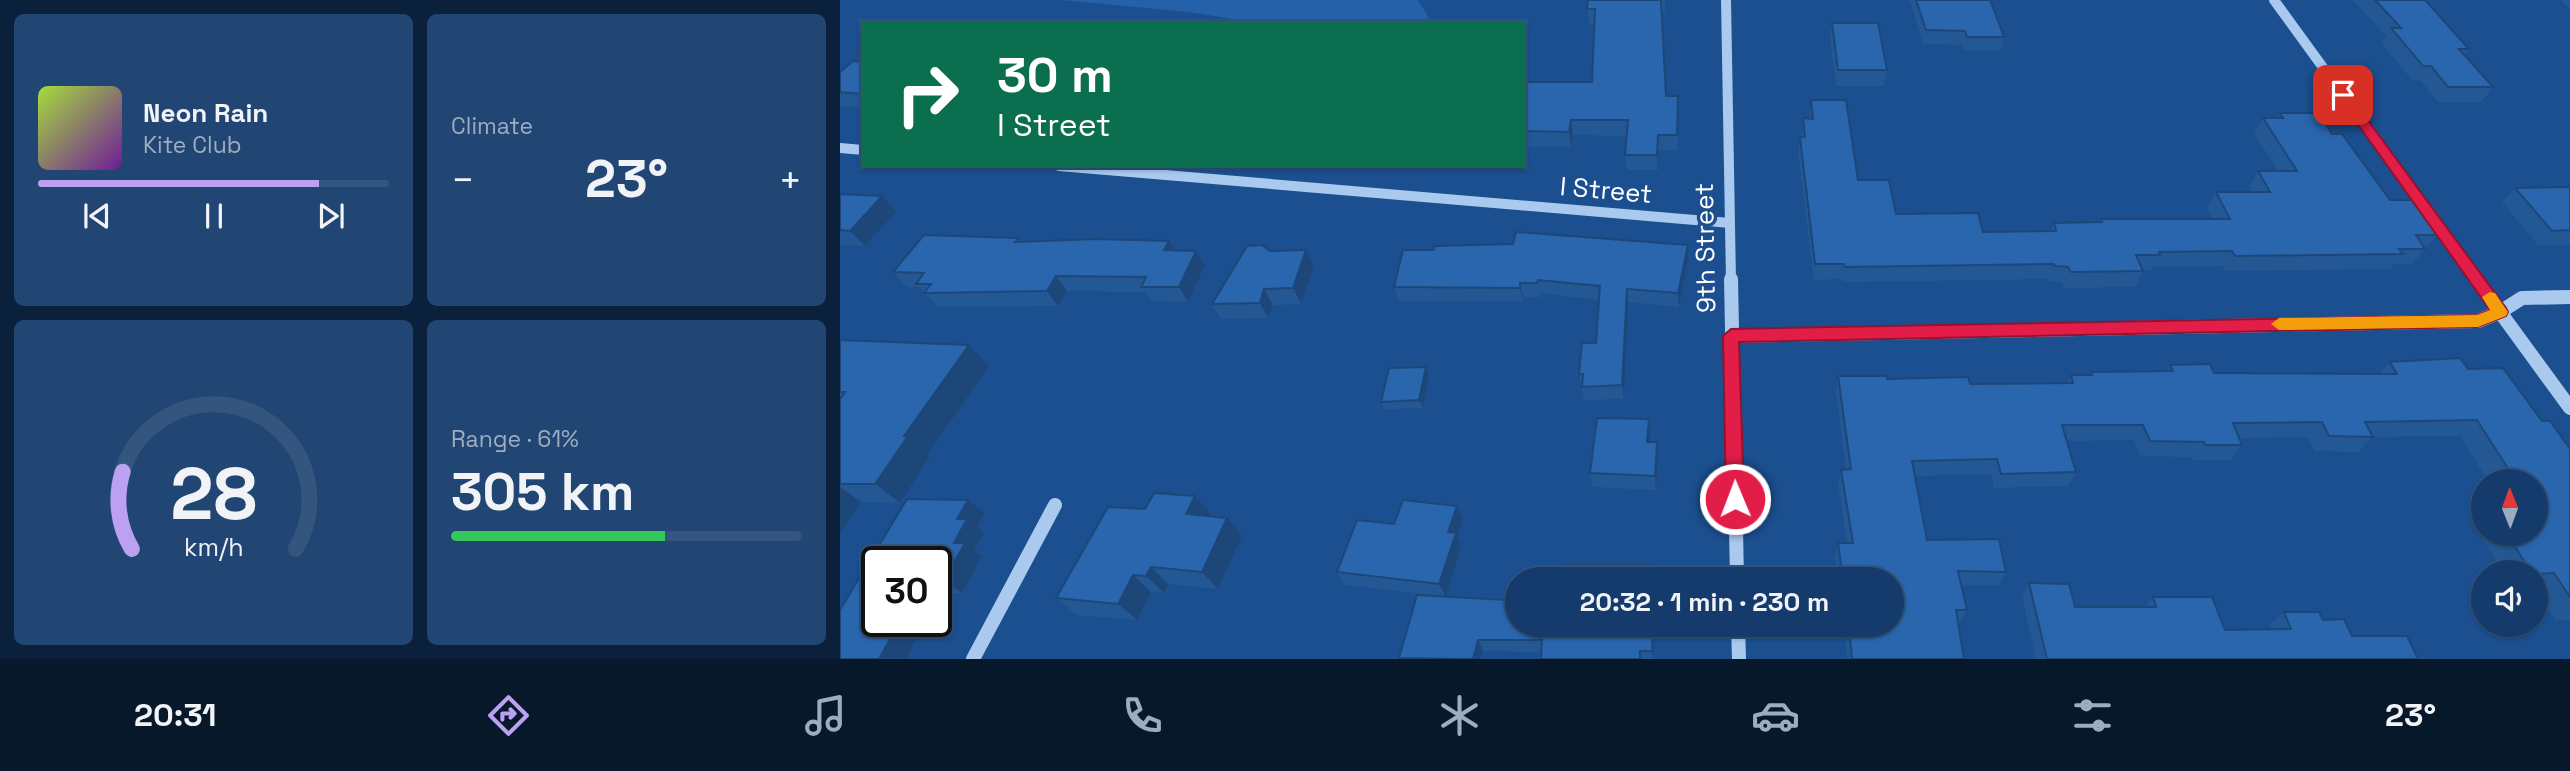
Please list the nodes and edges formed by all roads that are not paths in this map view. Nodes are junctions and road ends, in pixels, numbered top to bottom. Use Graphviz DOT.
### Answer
graph roads {
  1 [pos="1726,0"];
  2 [pos="2274,0"];
  3 [pos="840,148"];
  4 [pos="861,150"];
  5 [pos="1083,168"];
  6 [pos="1730,223"];
  7 [pos="2570,297"];
  8 [pos="2500,312"];
  9 [pos="1731,336"];
  10 [pos="2570,408"];
  11 [pos="1055,505"];
  12 [pos="1737,567"];
  13 [pos="1738,637"];
  14 [pos="972,659"];
  15 [pos="1739,659"];
  1 -- 6 [label="street, 9th Street"];
  2 -- 8 [label="street"];
  3 -- 4 [label="street"];
  5 -- 6 [label="street, I Street"];
  6 -- 9 [label="street, 9th Street"];
  7 -- 8 [label="street"];
  8 -- 9 [label="street"];
  8 -- 10 [label="street"];
  9 -- 12 [label="street, 9th Street"];
  11 -- 14 [label="street"];
  13 -- 15 [label="street"];
}
